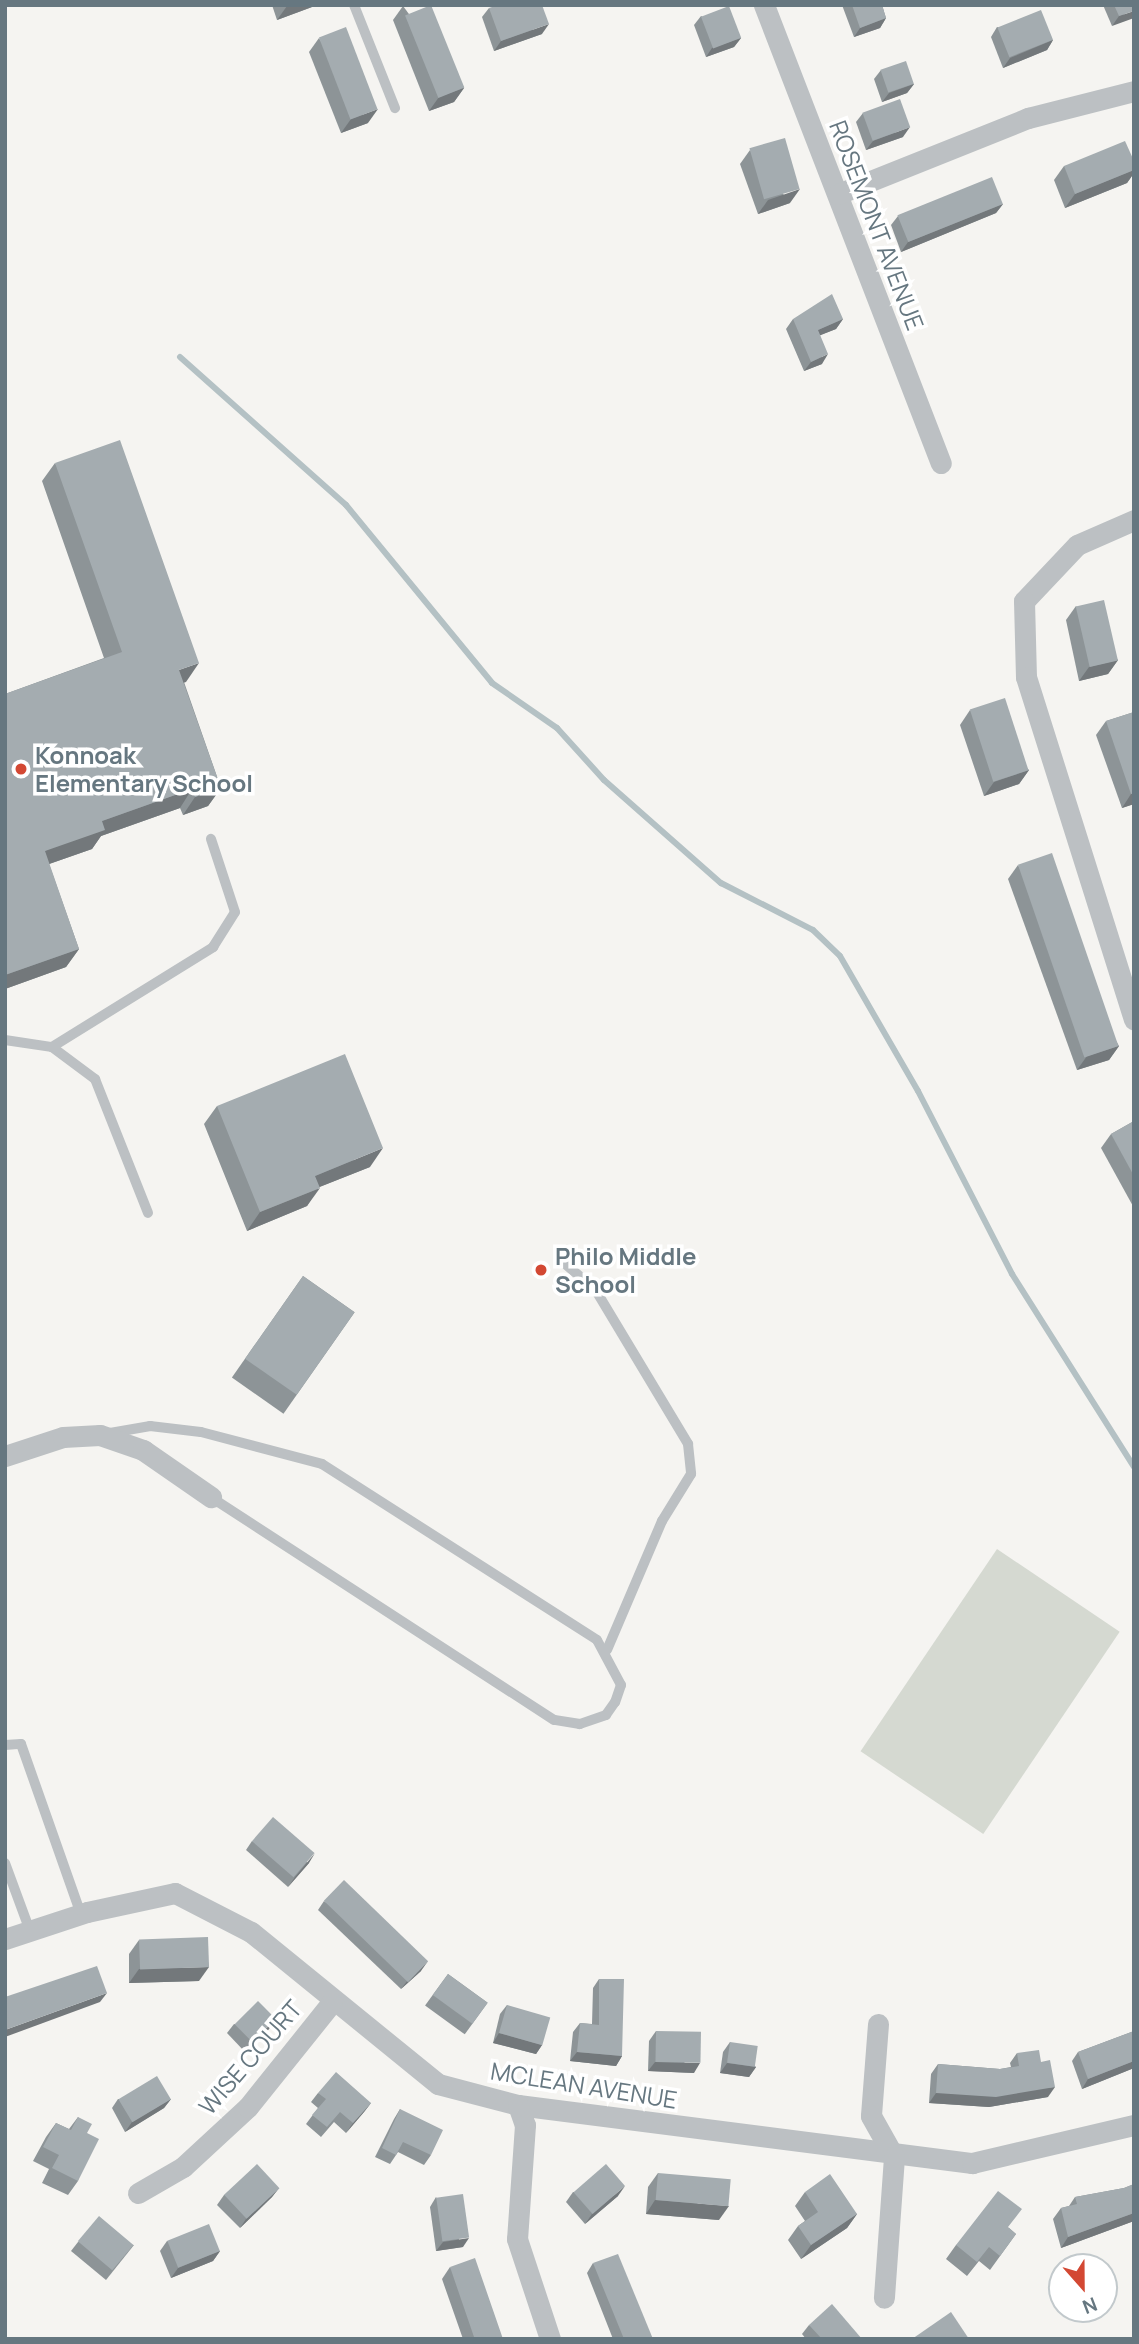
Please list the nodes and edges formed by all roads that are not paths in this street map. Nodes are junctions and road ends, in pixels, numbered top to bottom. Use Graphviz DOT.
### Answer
graph roads {
  1 [pos="354,5"];
  2 [pos="764,5"];
  3 [pos="1134,91"];
  4 [pos="394,108"];
  5 [pos="838,194"];
  6 [pos="941,463"];
  7 [pos="1134,520"];
  8 [pos="211,839"];
  9 [pos="1134,1019"];
  10 [pos="5,1040"];
  11 [pos="52,1047"];
  12 [pos="148,1213"];
  13 [pos="564,1263"];
  14 [pos="100,1435"];
  15 [pos="5,1456"];
  16 [pos="211,1497"];
  17 [pos="607,1650"];
  18 [pos="5,1745"];
  19 [pos="5,1863"];
  20 [pos="81,1914"];
  21 [pos="30,1931"];
  22 [pos="5,1940"];
  23 [pos="332,2002"];
  24 [pos="878,2024"];
  25 [pos="518,2105"];
  26 [pos="1134,2125"];
  27 [pos="894,2157"];
  28 [pos="138,2193"];
  29 [pos="884,2298"];
  30 [pos="550,2339"];
  1 -- 4 [label="lane"];
  2 -- 5 [label="street, ROSEMONT AVENUE"];
  3 -- 5 [label="street"];
  5 -- 6 [label="street, ROSEMONT AVENUE"];
  7 -- 9 [label="street"];
  8 -- 11 [label="lane"];
  10 -- 11 [label="lane"];
  11 -- 12 [label="lane"];
  13 -- 17 [label="lane"];
  14 -- 15 [label="street"];
  14 -- 16 [label="street"];
  14 -- 17 [label="lane"];
  16 -- 17 [label="lane"];
  18 -- 20 [label="lane"];
  19 -- 21 [label="lane"];
  20 -- 21 [label="street, MCLEAN AVENUE"];
  20 -- 23 [label="street, MCLEAN AVENUE"];
  21 -- 22 [label="street, MCLEAN AVENUE"];
  23 -- 25 [label="street, MCLEAN AVENUE"];
  23 -- 28 [label="street, WISE COURT"];
  24 -- 27 [label="street"];
  25 -- 27 [label="street, MCLEAN AVENUE"];
  25 -- 30 [label="street"];
  26 -- 27 [label="street, MCLEAN AVENUE"];
  27 -- 29 [label="street"];
}
